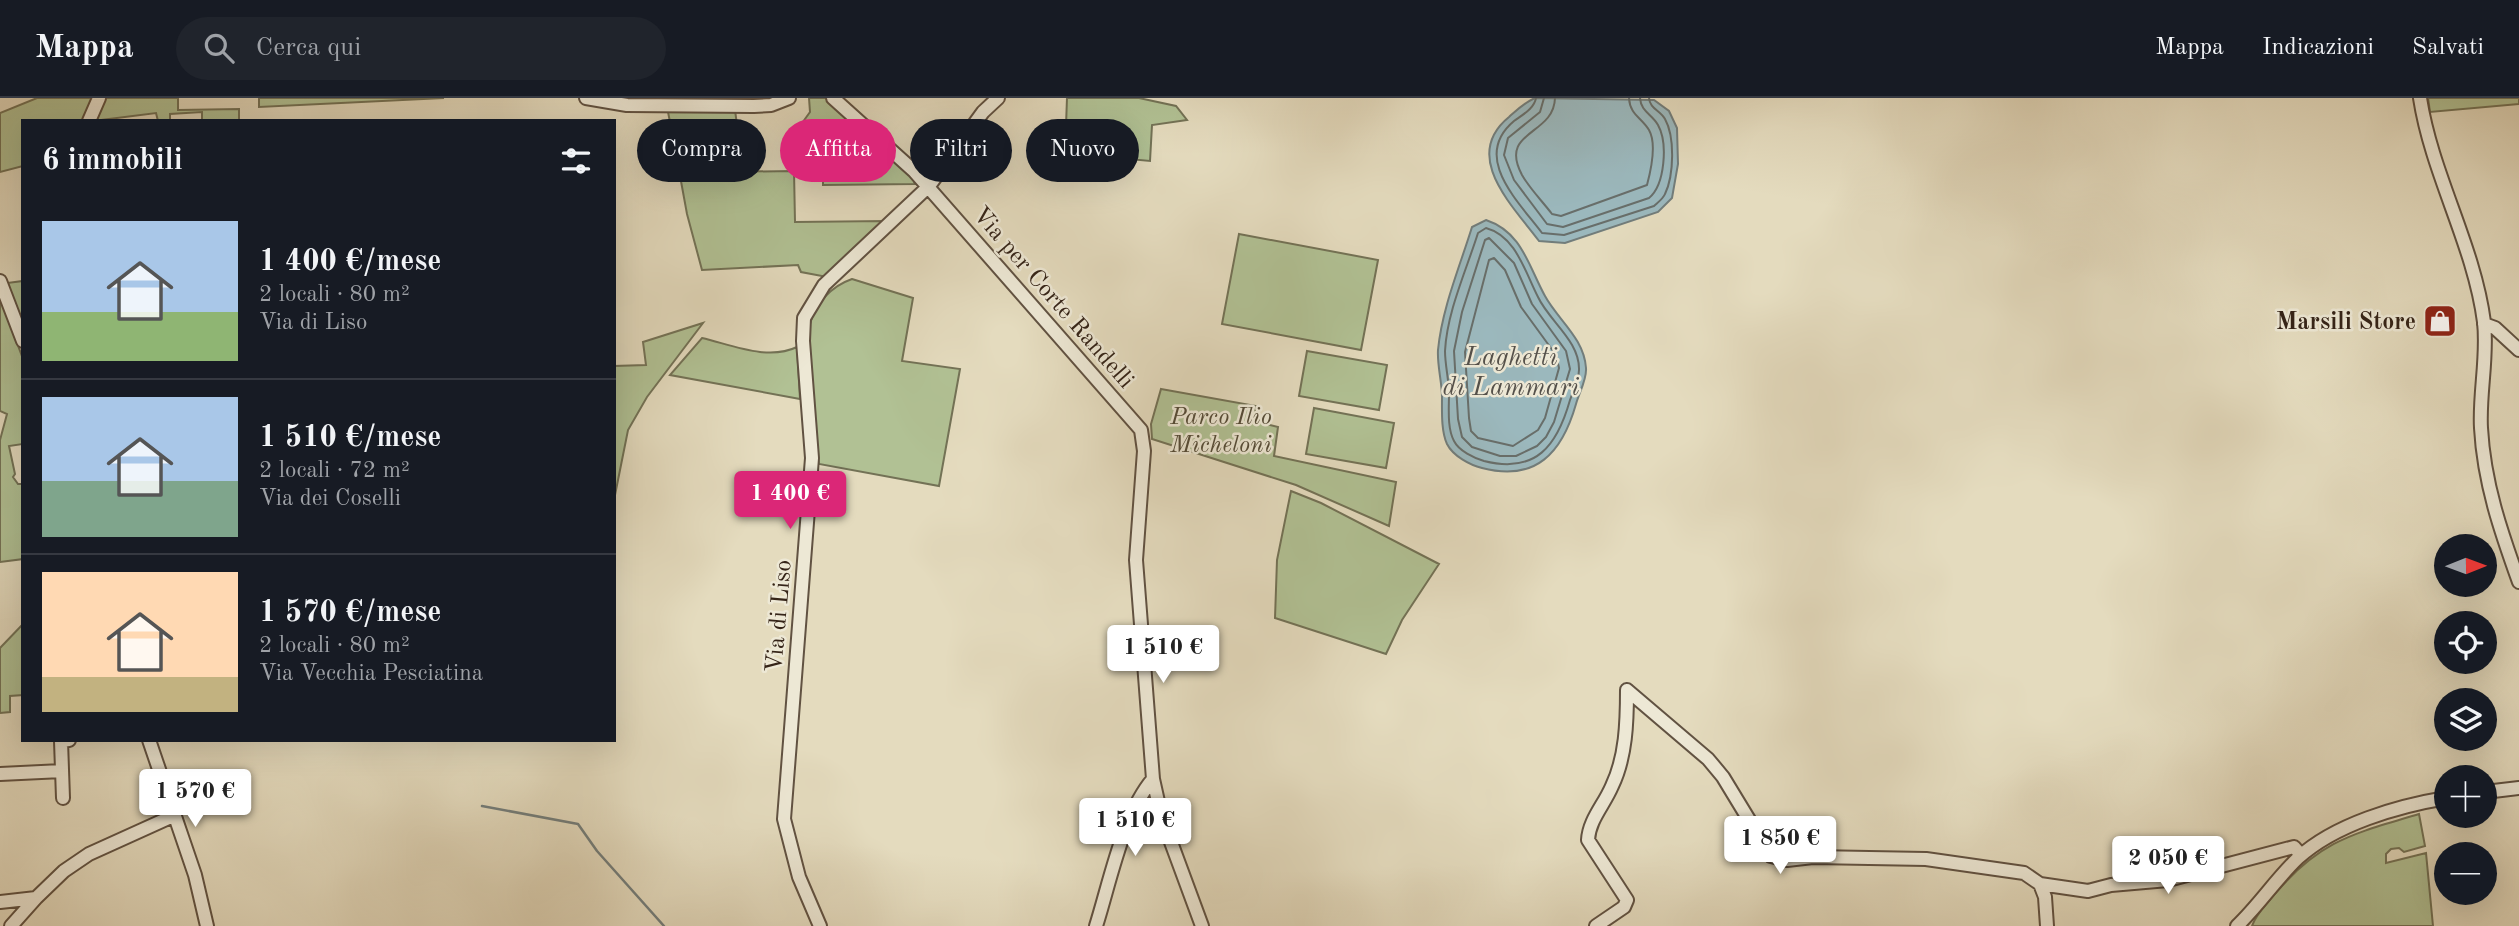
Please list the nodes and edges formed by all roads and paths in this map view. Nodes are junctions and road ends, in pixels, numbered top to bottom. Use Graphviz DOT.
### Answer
graph roads {
  1 [pos="99,98"];
  2 [pos="586,98"];
  3 [pos="789,98"];
  4 [pos="832,98"];
  5 [pos="998,98"];
  6 [pos="2420,98"];
  7 [pos="90,119"];
  8 [pos="929,187"];
  9 [pos="0,281"];
  10 [pos="2484,324"];
  11 [pos="21,336"];
  12 [pos="2519,350"];
  13 [pos="2519,582"];
  14 [pos="61,742"];
  15 [pos="150,742"];
  16 [pos="62,771"];
  17 [pos="0,774"];
  18 [pos="1153,779"];
  19 [pos="2519,788"];
  20 [pos="2497,791"];
  21 [pos="63,798"];
  22 [pos="2434,801"];
  23 [pos="173,816"];
  24 [pos="2298,851"];
  25 [pos="2040,884"];
  26 [pos="36,898"];
  27 [pos="0,902"];
  28 [pos="11,926"];
  29 [pos="207,926"];
  30 [pos="820,926"];
  31 [pos="1096,926"];
  32 [pos="1202,926"];
  33 [pos="1596,926"];
  34 [pos="2047,926"];
  35 [pos="2237,926"];
  1 -- 7 [label="street"];
  2 -- 3 [label="street"];
  4 -- 8 [label="street, Via per Corte Randelli"];
  5 -- 8 [label="street, Via di Liso"];
  6 -- 10 [label="street"];
  8 -- 18 [label="street, Via per Corte Randelli"];
  8 -- 30 [label="street, Via di Liso"];
  9 -- 11 [label="street"];
  10 -- 12 [label="street"];
  10 -- 13 [label="street"];
  14 -- 16 [label="street"];
  15 -- 23 [label="street"];
  16 -- 17 [label="street"];
  16 -- 21 [label="street"];
  18 -- 31 [label="street"];
  18 -- 32 [label="street"];
  19 -- 20 [label="street"];
  22 -- 24 [label="street"];
  23 -- 26 [label="street"];
  23 -- 29 [label="street"];
  24 -- 25 [label="street"];
  24 -- 35 [label="street"];
  25 -- 33 [label="street"];
  25 -- 34 [label="street"];
  26 -- 27 [label="street"];
  26 -- 28 [label="street"];
}
